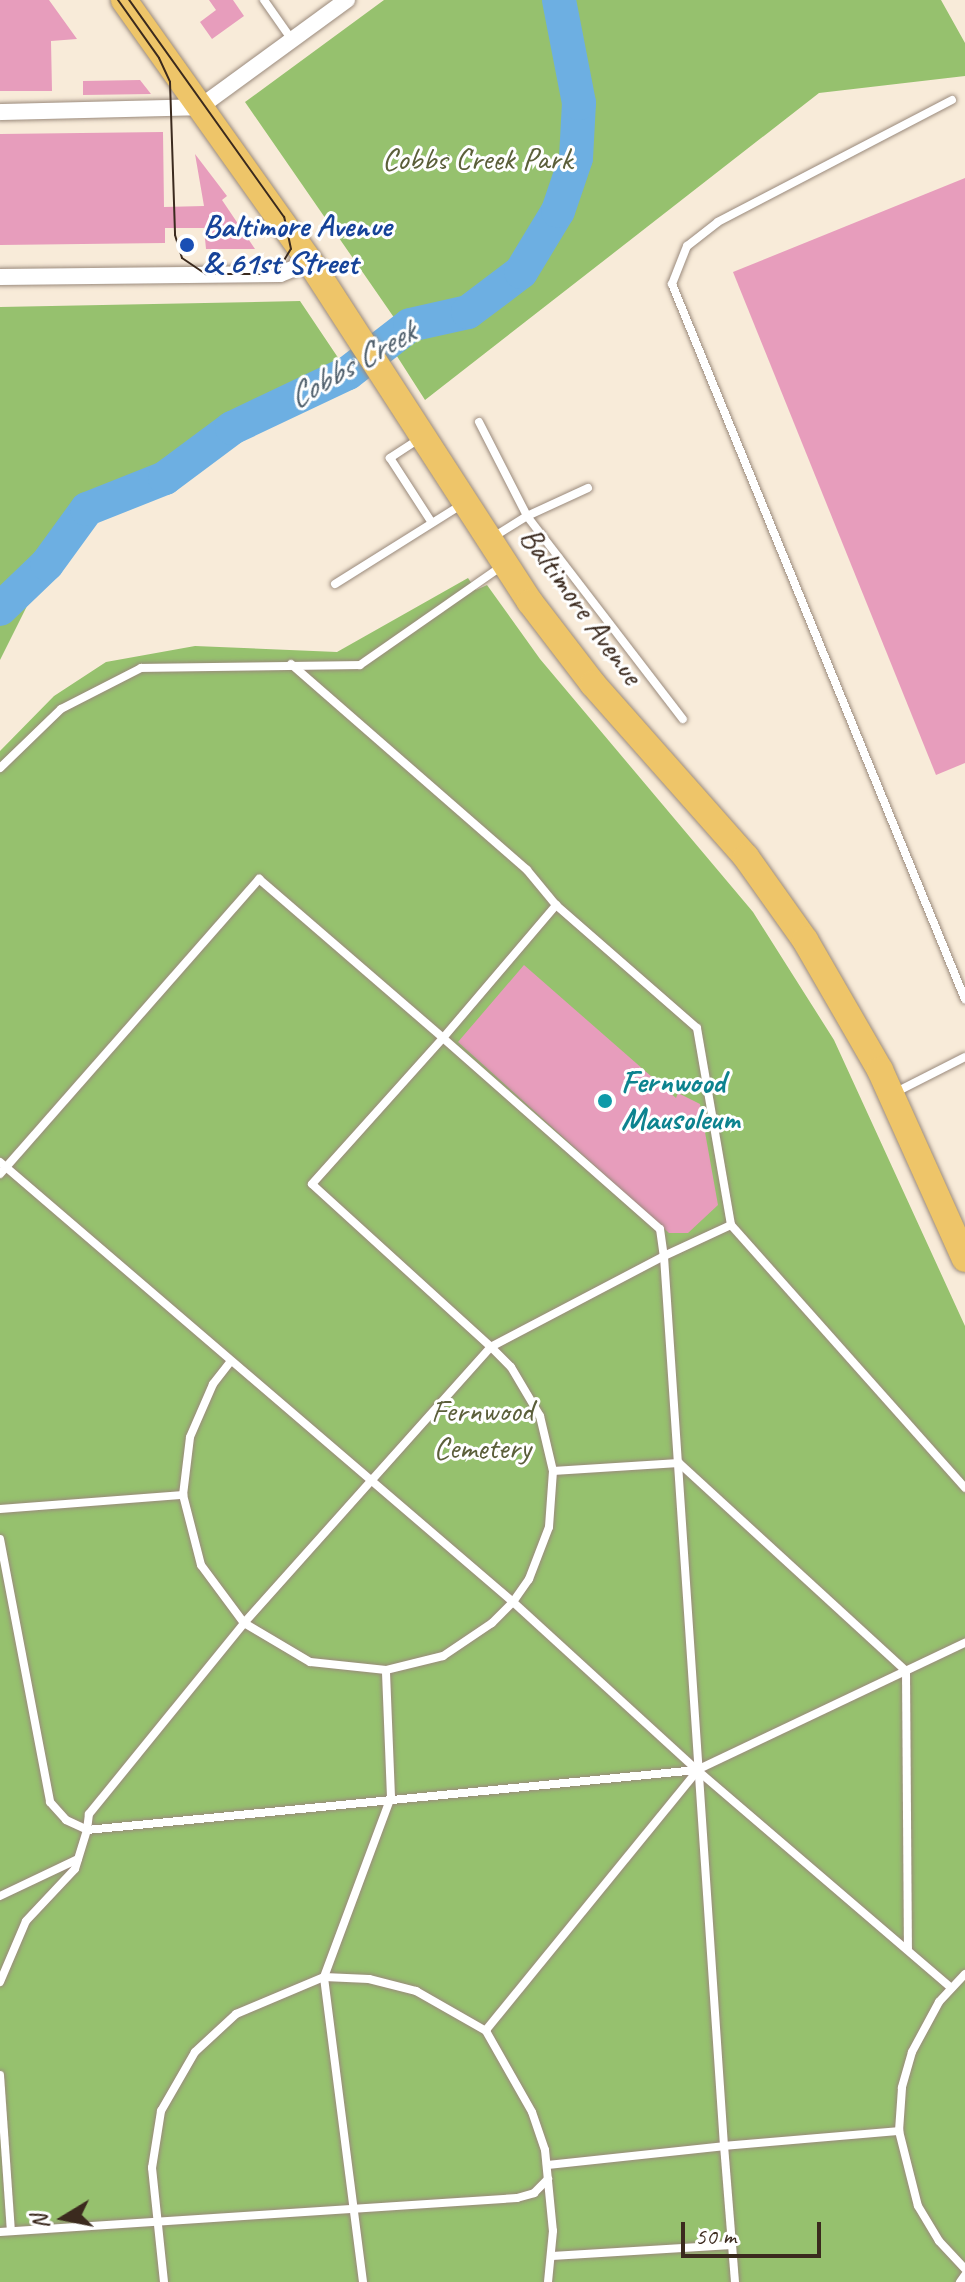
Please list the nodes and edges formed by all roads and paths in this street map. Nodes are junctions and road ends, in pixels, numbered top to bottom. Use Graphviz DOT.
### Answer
graph roads {
  1 [pos="124,0"];
  2 [pos="264,0"];
  3 [pos="347,0"];
  4 [pos="292,40"];
  5 [pos="952,100"];
  6 [pos="200,107"];
  7 [pos="0,112"];
  8 [pos="310,262"];
  9 [pos="0,277"];
  10 [pos="479,422"];
  11 [pos="422,437"];
  12 [pos="588,488"];
  13 [pos="465,503"];
  14 [pos="527,516"];
  15 [pos="432,523"];
  16 [pos="490,540"];
  17 [pos="504,564"];
  18 [pos="335,584"];
  19 [pos="289,663"];
  20 [pos="683,719"];
  21 [pos="0,768"];
  22 [pos="556,905"];
  23 [pos="965,999"];
  24 [pos="443,1038"];
  25 [pos="965,1057"];
  26 [pos="891,1094"];
  27 [pos="2,1168"];
  28 [pos="731,1225"];
  29 [pos="664,1256"];
  30 [pos="965,1259"];
  31 [pos="491,1347"];
  32 [pos="231,1361"];
  33 [pos="679,1463"];
  34 [pos="553,1471"];
  35 [pos="372,1480"];
  36 [pos="965,1488"];
  37 [pos="183,1495"];
  38 [pos="0,1509"];
  39 [pos="0,1539"];
  40 [pos="513,1602"];
  41 [pos="244,1623"];
  42 [pos="965,1643"];
  43 [pos="386,1670"];
  44 [pos="906,1671"];
  45 [pos="697,1770"];
  46 [pos="391,1797"];
  47 [pos="87,1830"];
  48 [pos="78,1859"];
  49 [pos="0,1896"];
  50 [pos="908,1949"];
  51 [pos="965,1974"];
  52 [pos="324,1977"];
  53 [pos="0,1982"];
  54 [pos="951,1988"];
  55 [pos="486,2030"];
  56 [pos="0,2075"];
  57 [pos="899,2131"];
  58 [pos="724,2146"];
  59 [pos="547,2165"];
  60 [pos="548,2179"];
  61 [pos="353,2205"];
  62 [pos="156,2218"];
  63 [pos="11,2231"];
  64 [pos="0,2232"];
  65 [pos="732,2245"];
  66 [pos="552,2256"];
  67 [pos="965,2272"];
  68 [pos="164,2282"];
  69 [pos="363,2282"];
  70 [pos="548,2282"];
  71 [pos="735,2282"];
  72 [pos="960,2282"];
  1 -- 6 [label="main road, Baltimore Avenue"];
  2 -- 4 [label="lane"];
  3 -- 4 [label="street"];
  4 -- 6 [label="street"];
  5 -- 23 [label="lane"];
  6 -- 7 [label="street"];
  6 -- 8 [label="main road, Baltimore Avenue"];
  8 -- 9 [label="street"];
  8 -- 11 [label="main road, Baltimore Avenue"];
  10 -- 14 [label="lane"];
  11 -- 13 [label="main road, Baltimore Avenue"];
  11 -- 15 [label="lane"];
  12 -- 14 [label="lane"];
  13 -- 15 [label="lane"];
  13 -- 16 [label="main road, Baltimore Avenue"];
  14 -- 16 [label="lane"];
  14 -- 20 [label="lane"];
  15 -- 18 [label="lane"];
  16 -- 17 [label="main road, Baltimore Avenue"];
  17 -- 19 [label="lane"];
  17 -- 26 [label="main road, Baltimore Avenue"];
  19 -- 21 [label="lane"];
  19 -- 22 [label="lane"];
  22 -- 24 [label="lane"];
  22 -- 28 [label="lane"];
  24 -- 27 [label="lane"];
  24 -- 29 [label="lane"];
  24 -- 31 [label="lane"];
  25 -- 26 [label="lane"];
  26 -- 30 [label="main road, Baltimore Avenue"];
  27 -- 32 [label="lane"];
  28 -- 29 [label="lane"];
  28 -- 36 [label="lane"];
  29 -- 31 [label="lane"];
  29 -- 33 [label="lane"];
  31 -- 34 [label="lane"];
  31 -- 35 [label="lane"];
  32 -- 35 [label="lane"];
  32 -- 37 [label="lane"];
  33 -- 34 [label="lane"];
  33 -- 44 [label="lane"];
  33 -- 45 [label="lane"];
  34 -- 40 [label="lane"];
  35 -- 40 [label="lane"];
  35 -- 41 [label="lane"];
  37 -- 38 [label="lane"];
  37 -- 41 [label="lane"];
  39 -- 47 [label="lane"];
  40 -- 43 [label="lane"];
  40 -- 45 [label="lane"];
  41 -- 43 [label="lane"];
  41 -- 47 [label="lane"];
  42 -- 44 [label="lane"];
  43 -- 46 [label="lane"];
  44 -- 45 [label="lane"];
  44 -- 50 [label="lane"];
  45 -- 46 [label="lane"];
  45 -- 50 [label="lane"];
  45 -- 55 [label="lane"];
  45 -- 58 [label="lane"];
  46 -- 47 [label="lane"];
  46 -- 52 [label="lane"];
  47 -- 48 [label="lane"];
  48 -- 49 [label="lane"];
  48 -- 53 [label="lane"];
  50 -- 54 [label="lane"];
  51 -- 54 [label="lane"];
  52 -- 55 [label="lane"];
  52 -- 61 [label="lane"];
  52 -- 62 [label="lane"];
  54 -- 57 [label="lane"];
  55 -- 59 [label="lane"];
  56 -- 63 [label="lane"];
  57 -- 58 [label="lane"];
  57 -- 67 [label="lane"];
  58 -- 59 [label="lane"];
  58 -- 65 [label="lane"];
  59 -- 60 [label="lane"];
  60 -- 61 [label="lane"];
  60 -- 66 [label="lane"];
  61 -- 62 [label="lane"];
  61 -- 69 [label="lane"];
  62 -- 63 [label="lane"];
  62 -- 68 [label="lane"];
  63 -- 64 [label="lane"];
  65 -- 66 [label="lane"];
  65 -- 71 [label="lane"];
  66 -- 70 [label="lane"];
  67 -- 72 [label="lane"];
}
